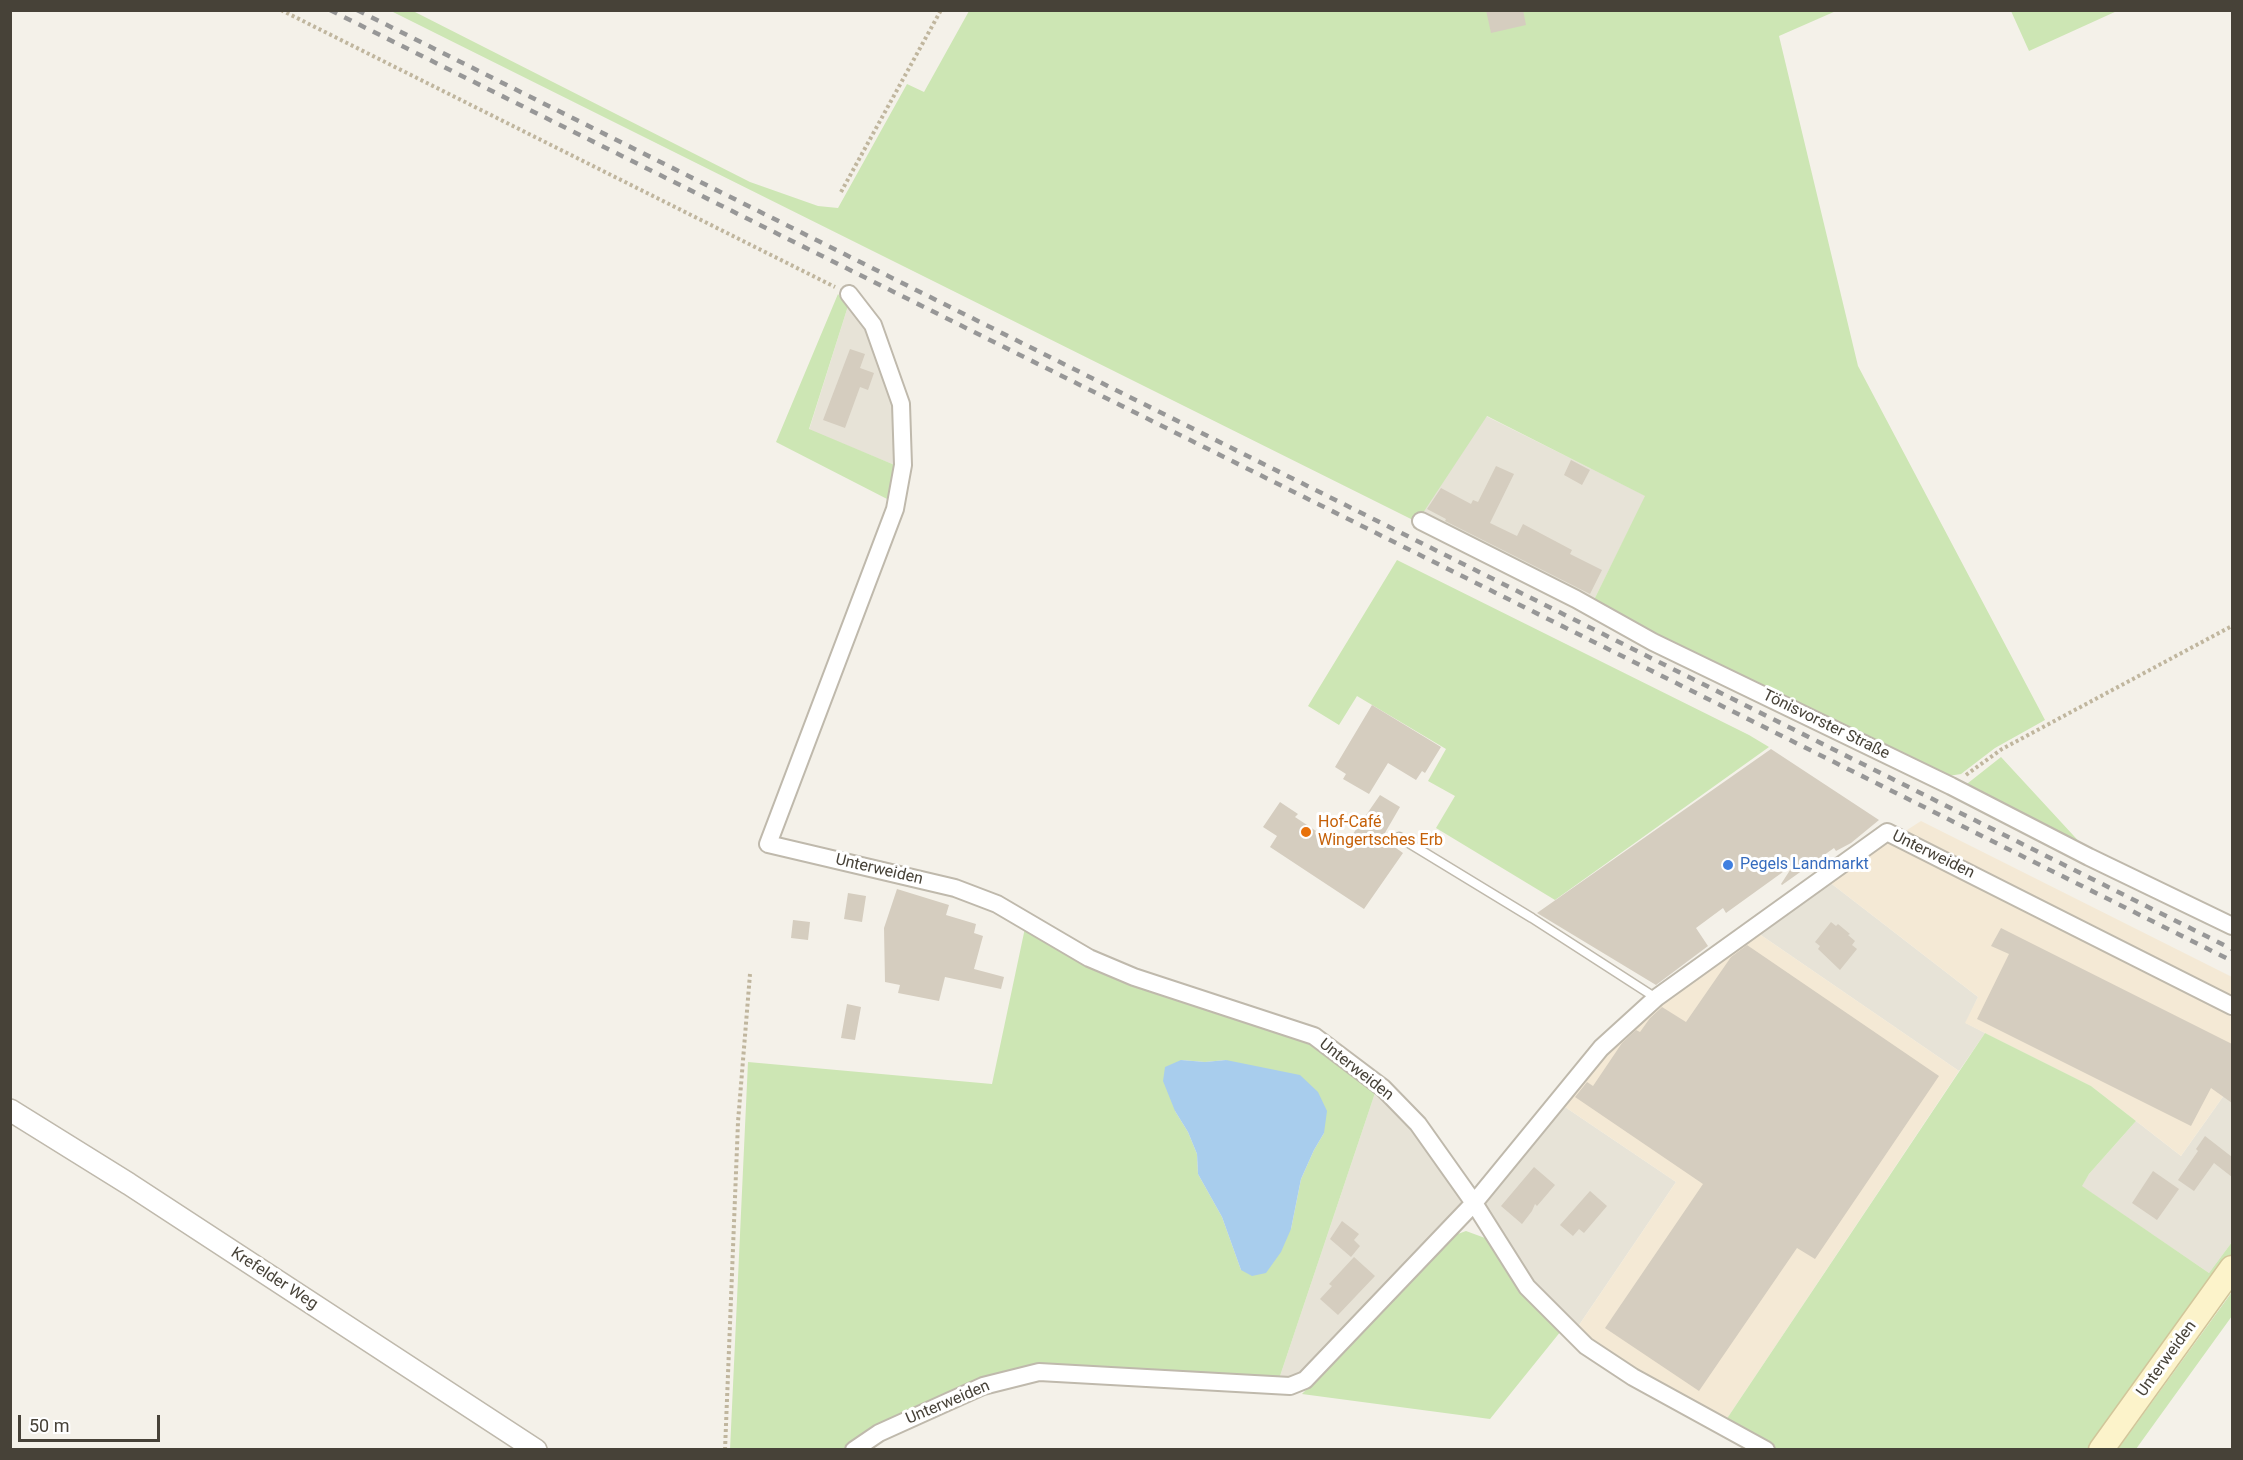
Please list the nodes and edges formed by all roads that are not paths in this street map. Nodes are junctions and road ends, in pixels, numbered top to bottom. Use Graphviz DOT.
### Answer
graph roads {
  1 [pos="849,294"];
  2 [pos="1421,521"];
  3 [pos="1399,837"];
  4 [pos="2232,926"];
  5 [pos="1656,998"];
  6 [pos="2232,1006"];
  7 [pos="10,1110"];
  8 [pos="1474,1203"];
  9 [pos="2232,1268"];
  10 [pos="536,1449"];
  11 [pos="854,1449"];
  12 [pos="1766,1449"];
  13 [pos="2101,1449"];
  1 -- 8 [label="street, Unterweiden"];
  2 -- 4 [label="street, Tönisvorster Straße"];
  3 -- 5 [label="lane"];
  5 -- 6 [label="street, Unterweiden"];
  5 -- 8 [label="street, Unterweiden"];
  7 -- 10 [label="street, Krefelder Weg"];
  8 -- 11 [label="street, Unterweiden"];
  8 -- 12 [label="street, Unterweiden"];
  9 -- 13 [label="main road, Unterweiden"];
}
